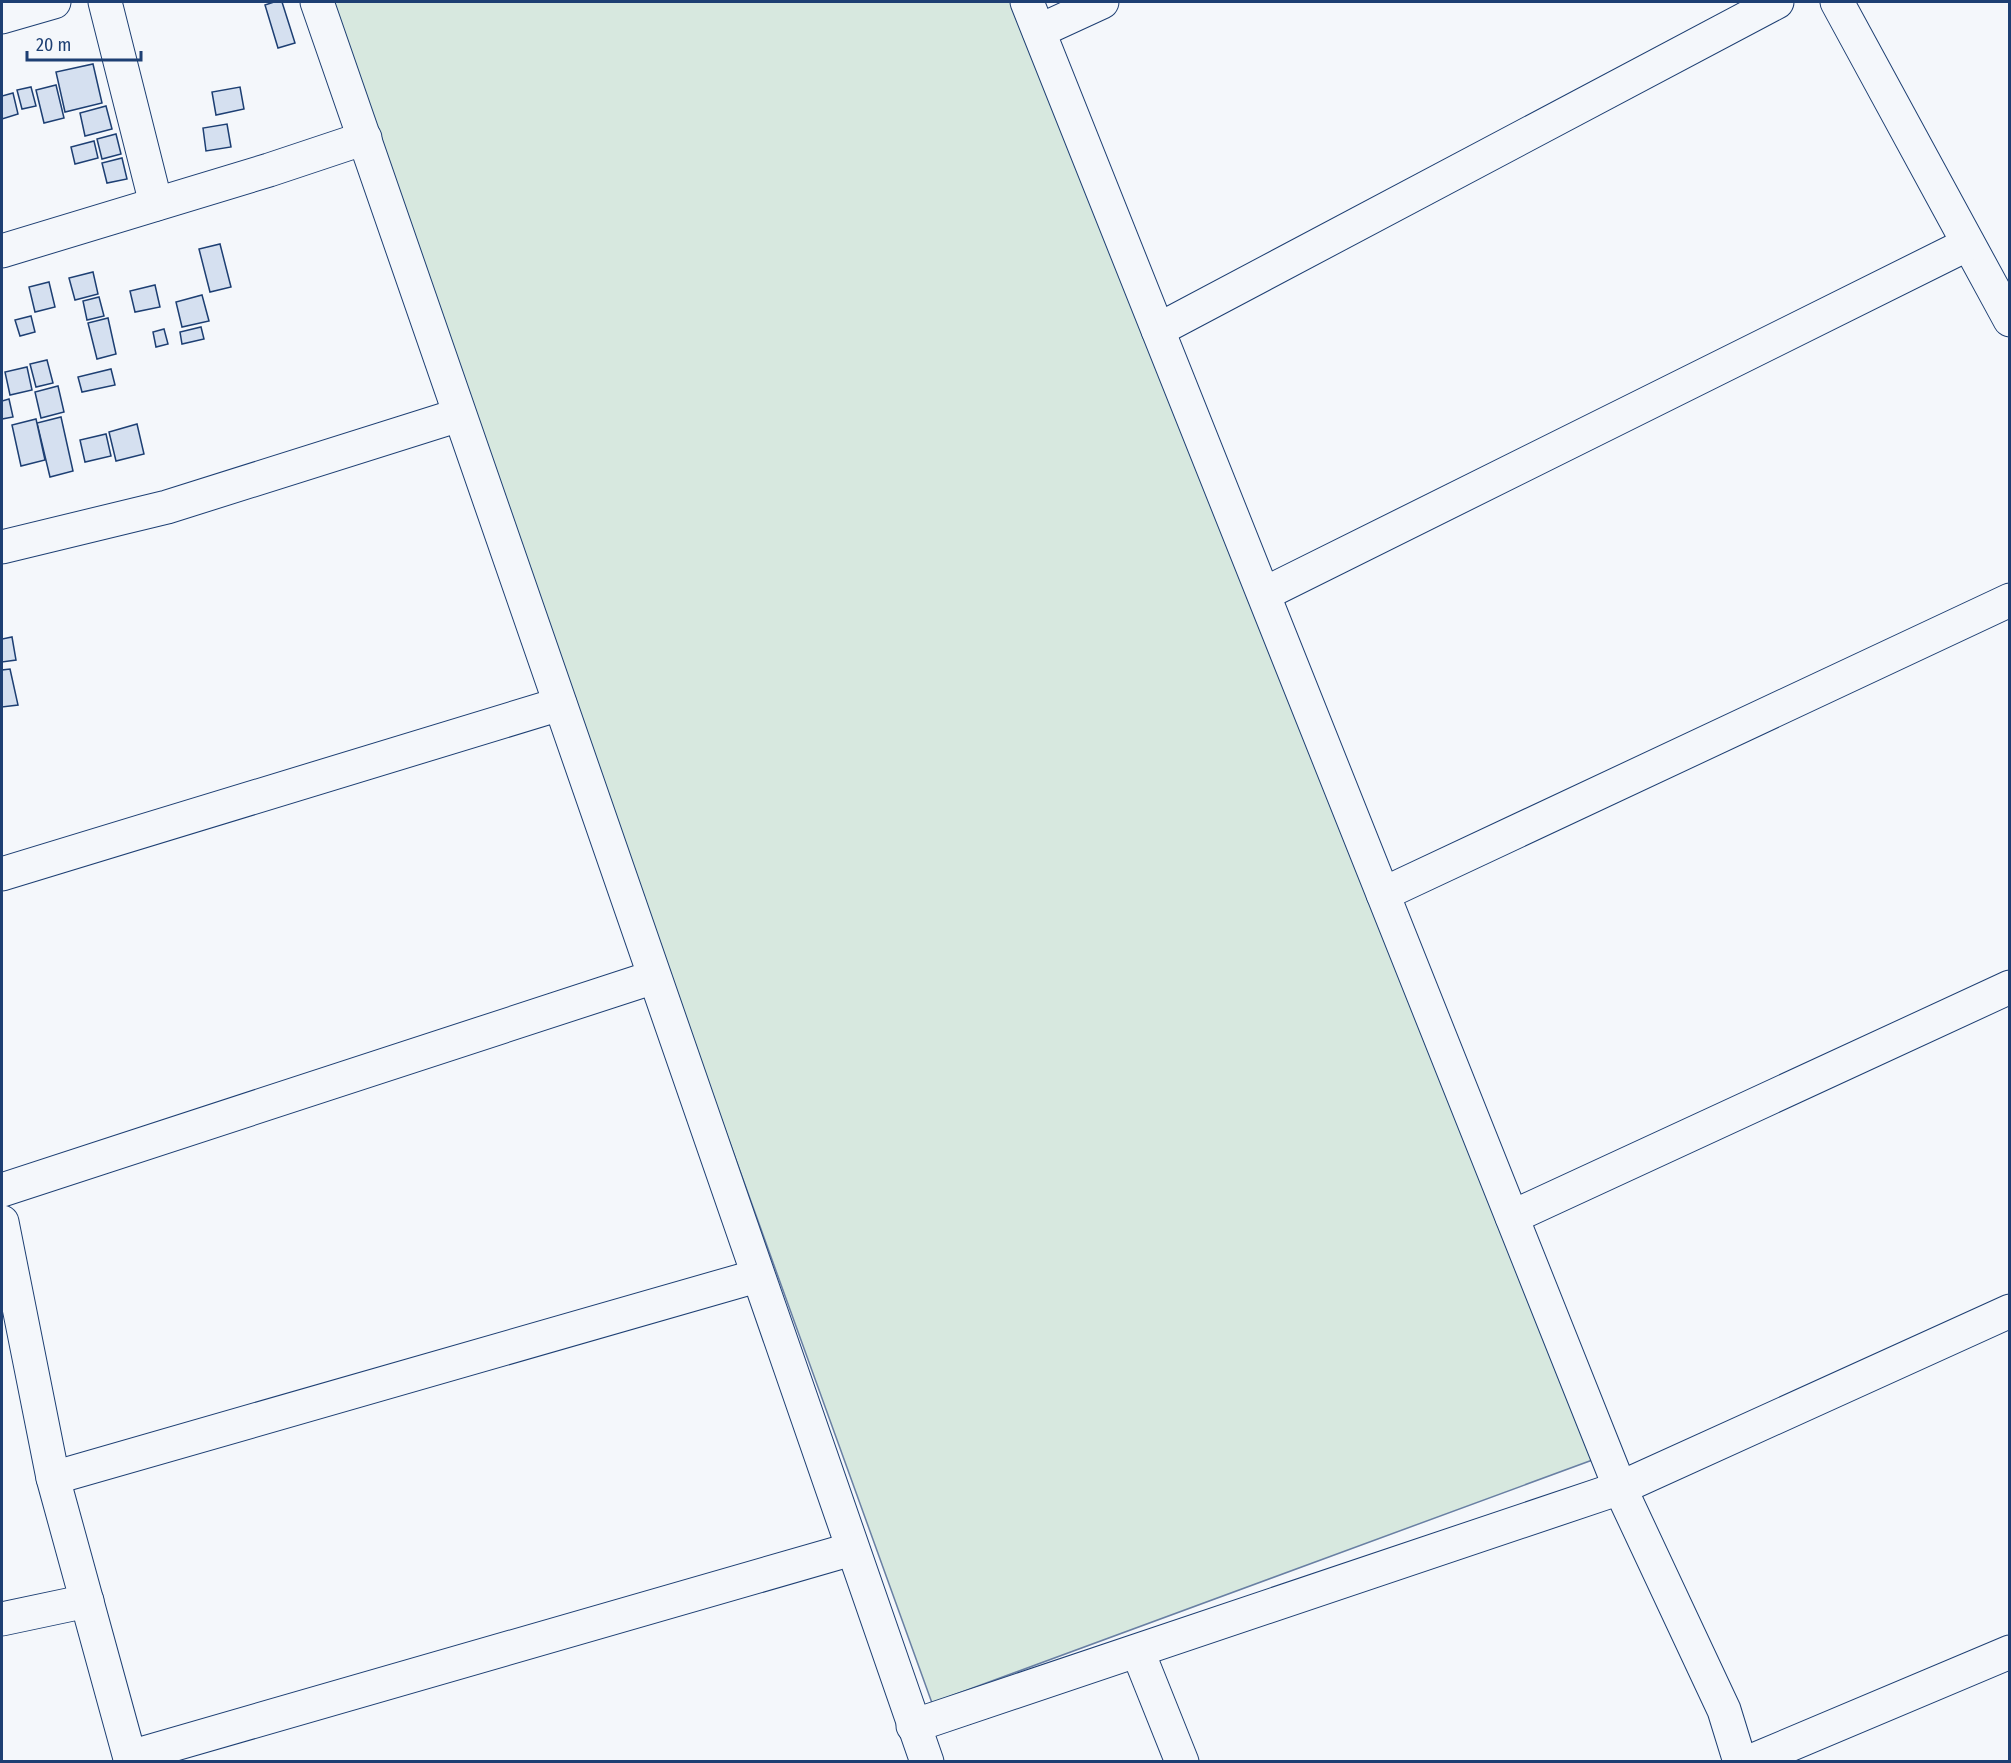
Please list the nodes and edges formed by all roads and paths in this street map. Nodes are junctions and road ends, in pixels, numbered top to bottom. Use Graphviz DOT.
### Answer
graph roads {
  1 [pos="54,2"];
  2 [pos="105,2"];
  3 [pos="317,2"];
  4 [pos="1102,2"];
  5 [pos="1777,2"];
  6 [pos="1837,2"];
  7 [pos="1033,16"];
  8 [pos="2,17"];
  9 [pos="365,138"];
  10 [pos="156,204"];
  11 [pos="1968,244"];
  12 [pos="2,251"];
  13 [pos="2010,320"];
  14 [pos="1158,330"];
  15 [pos="459,415"];
  16 [pos="2,547"];
  17 [pos="1264,594"];
  18 [pos="2010,600"];
  19 [pos="560,704"];
  20 [pos="2,874"];
  21 [pos="1383,894"];
  22 [pos="654,977"];
  23 [pos="2010,987"];
  24 [pos="2,1190"];
  25 [pos="1512,1217"];
  26 [pos="2,1222"];
  27 [pos="757,1276"];
  28 [pos="2010,1311"];
  29 [pos="53,1478"];
  30 [pos="1620,1488"];
  31 [pos="852,1549"];
  32 [pos="87,1601"];
  33 [pos="2,1619"];
  34 [pos="1138,1652"];
  35 [pos="2010,1652"];
  36 [pos="913,1726"];
  37 [pos="130,1759"];
  38 [pos="927,1761"];
  39 [pos="1182,1761"];
  40 [pos="1740,1761"];
  41 [pos="1749,1761"];
  1 -- 8 [label="street"];
  2 -- 10 [label="street"];
  3 -- 9 [label="street"];
  4 -- 7 [label="street"];
  5 -- 14 [label="street"];
  6 -- 11 [label="street"];
  7 -- 14 [label="street"];
  9 -- 10 [label="street"];
  9 -- 15 [label="street"];
  10 -- 12 [label="street"];
  11 -- 13 [label="street"];
  11 -- 17 [label="street"];
  14 -- 17 [label="street"];
  15 -- 16 [label="street"];
  15 -- 19 [label="street"];
  17 -- 21 [label="street"];
  18 -- 21 [label="street"];
  19 -- 20 [label="street"];
  19 -- 22 [label="street"];
  21 -- 25 [label="street"];
  22 -- 24 [label="street"];
  22 -- 27 [label="street"];
  23 -- 25 [label="street"];
  25 -- 30 [label="street"];
  26 -- 29 [label="street"];
  27 -- 29 [label="street"];
  27 -- 31 [label="street"];
  28 -- 30 [label="street"];
  29 -- 32 [label="street"];
  30 -- 34 [label="street"];
  30 -- 40 [label="street"];
  31 -- 36 [label="street"];
  31 -- 37 [label="street"];
  32 -- 33 [label="street"];
  32 -- 37 [label="street"];
  34 -- 36 [label="street"];
  34 -- 39 [label="street"];
  35 -- 41 [label="street"];
  36 -- 38 [label="street"];
}
